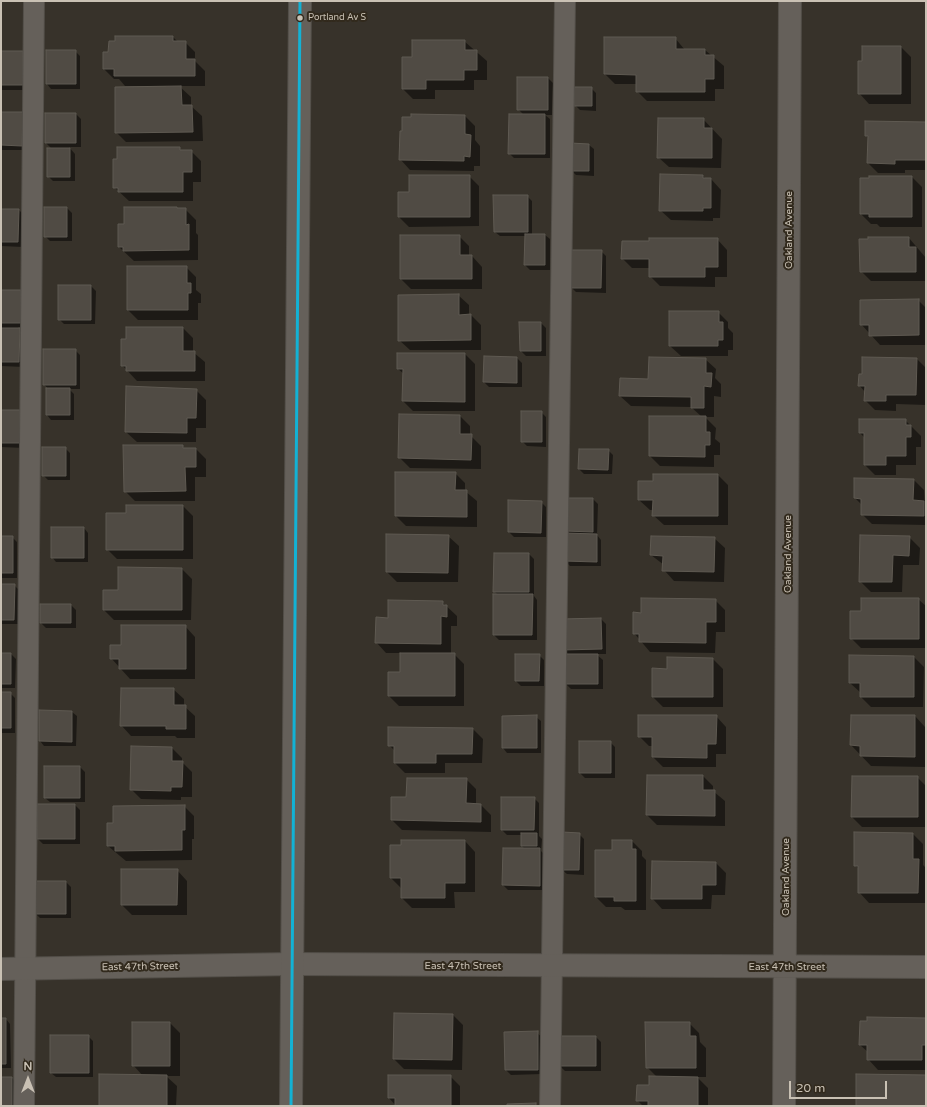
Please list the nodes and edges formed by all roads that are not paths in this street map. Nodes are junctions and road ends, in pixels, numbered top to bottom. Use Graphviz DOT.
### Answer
graph roads {
  1 [pos="34,1"];
  2 [pos="300,1"];
  3 [pos="565,1"];
  4 [pos="790,1"];
  5 [pos="292,964"];
  6 [pos="552,966"];
  7 [pos="786,967"];
  8 [pos="926,967"];
  9 [pos="25,968"];
  10 [pos="1,969"];
  11 [pos="24,1106"];
  12 [pos="291,1106"];
  13 [pos="550,1106"];
  14 [pos="784,1106"];
  1 -- 9 [label="lane"];
  2 -- 5 [label="street"];
  3 -- 6 [label="lane"];
  4 -- 7 [label="street, Oakland Avenue"];
  5 -- 6 [label="street, East 47th Street"];
  5 -- 9 [label="street, East 47th Street"];
  5 -- 12 [label="street"];
  6 -- 7 [label="street, East 47th Street"];
  6 -- 13 [label="lane"];
  7 -- 8 [label="street, East 47th Street"];
  7 -- 14 [label="street, Oakland Avenue"];
  9 -- 10 [label="street, East 47th Street"];
  9 -- 11 [label="lane"];
}
